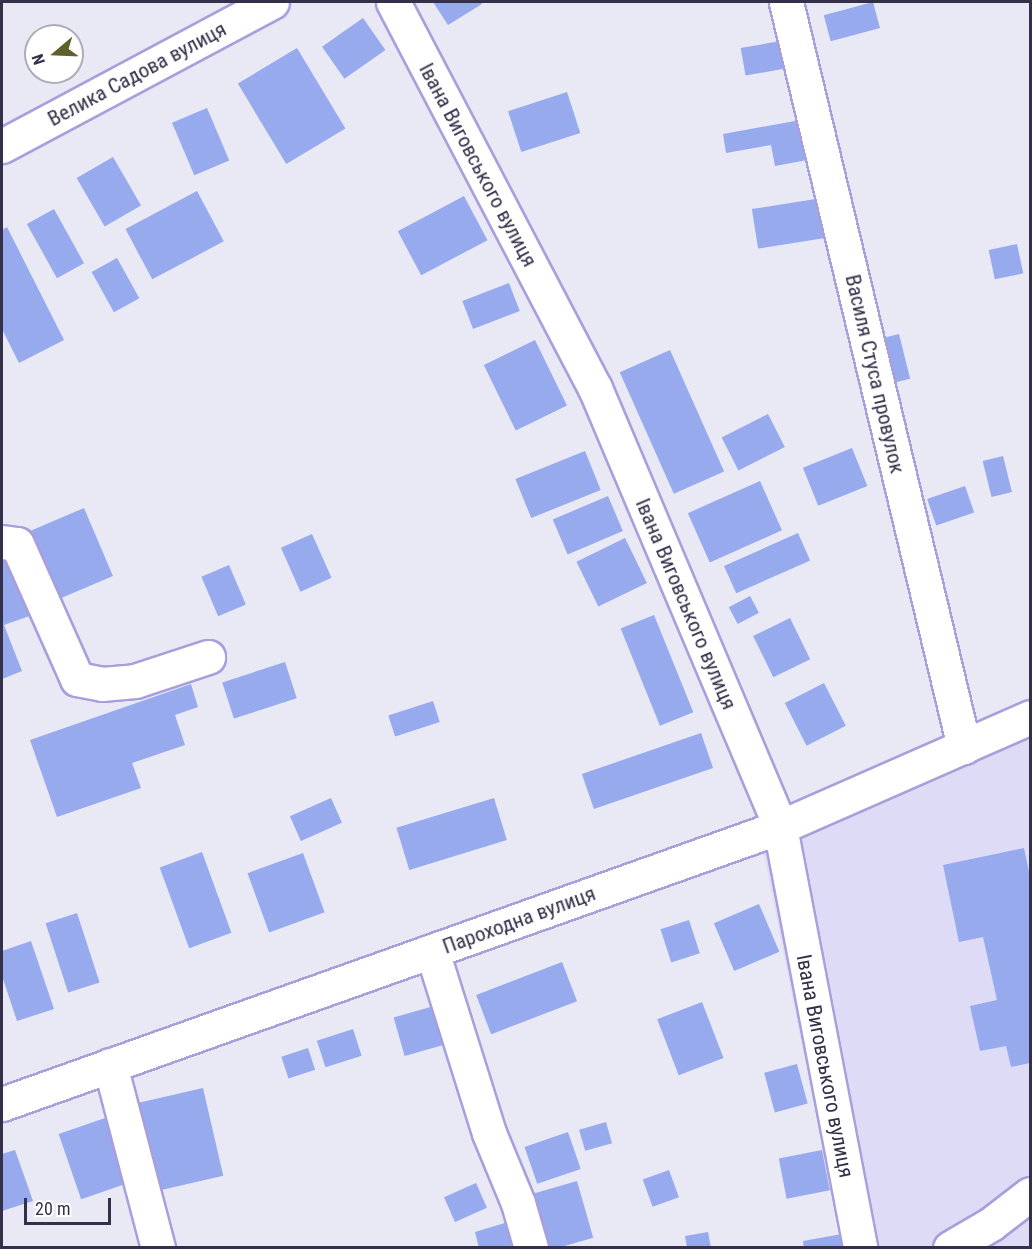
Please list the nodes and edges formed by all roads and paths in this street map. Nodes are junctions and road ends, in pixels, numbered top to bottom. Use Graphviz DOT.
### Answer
graph roads {
  1 [pos="272,2"];
  2 [pos="393,2"];
  3 [pos="786,2"];
  4 [pos="231,11"];
  5 [pos="2,146"];
  6 [pos="2,542"];
  7 [pos="208,657"];
  8 [pos="1030,717"];
  9 [pos="964,747"];
  10 [pos="780,827"];
  11 [pos="432,951"];
  12 [pos="110,1065"];
  13 [pos="2,1104"];
  14 [pos="1030,1194"];
  15 [pos="159,1248"];
  16 [pos="531,1248"];
  17 [pos="860,1248"];
  18 [pos="950,1248"];
  1 -- 4 [label="street, Велика Садова вулиця"];
  2 -- 10 [label="street, Івана Виговського вулиця"];
  3 -- 9 [label="street, Василя Стуса провулок"];
  4 -- 5 [label="street, Велика Садова вулиця"];
  6 -- 7 [label="street"];
  8 -- 9 [label="street, Пароходна вулиця"];
  9 -- 10 [label="street, Пароходна вулиця"];
  10 -- 11 [label="street, Пароходна вулиця"];
  10 -- 17 [label="street, Івана Виговського вулиця"];
  11 -- 12 [label="street, Пароходна вулиця"];
  11 -- 16 [label="street"];
  12 -- 13 [label="street, Пароходна вулиця"];
  12 -- 15 [label="street"];
  14 -- 18 [label="street"];
}
